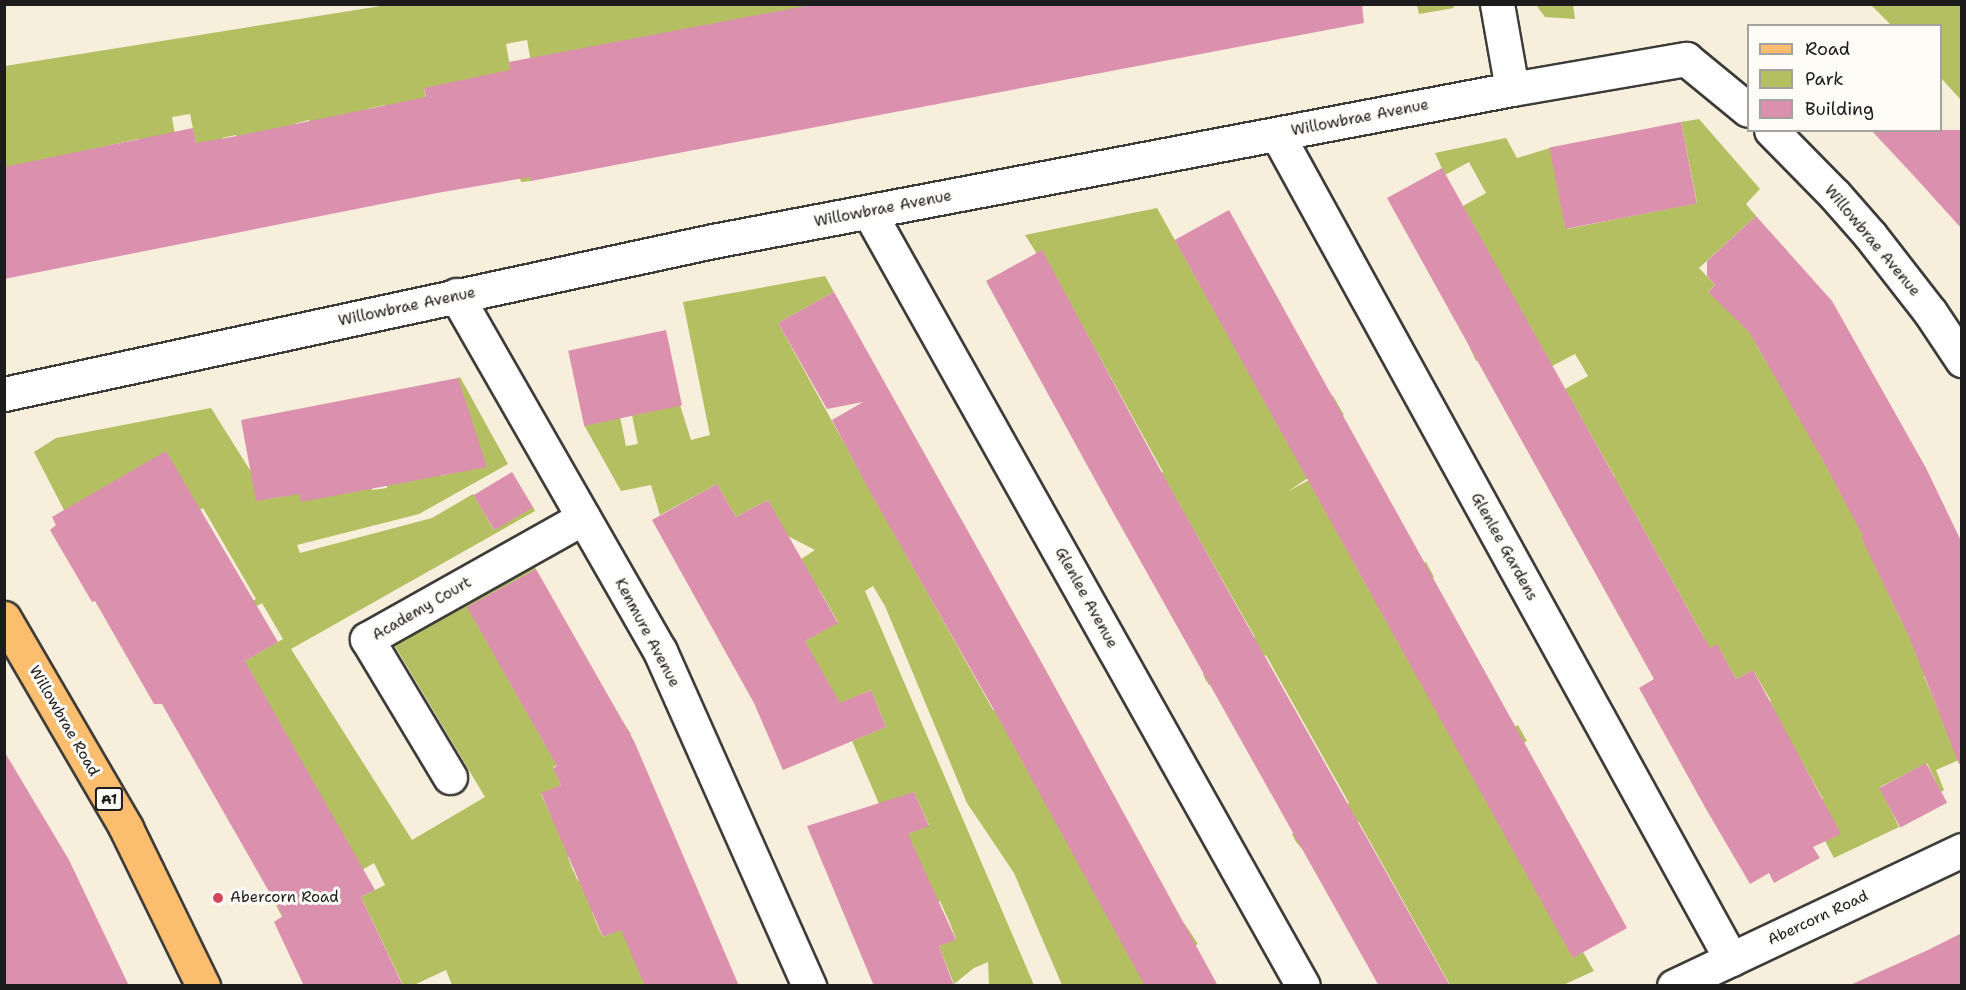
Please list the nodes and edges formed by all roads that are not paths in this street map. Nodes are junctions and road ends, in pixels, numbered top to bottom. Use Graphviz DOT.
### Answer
graph roads {
  1 [pos="1497,4"];
  2 [pos="1512,89"];
  3 [pos="1747,108"];
  4 [pos="1773,132"];
  5 [pos="1277,134"];
  6 [pos="869,212"];
  7 [pos="456,296"];
  8 [pos="1962,360"];
  9 [pos="4,394"];
  10 [pos="584,518"];
  11 [pos="4,618"];
  12 [pos="450,777"];
  13 [pos="1962,850"];
  14 [pos="1726,970"];
  15 [pos="203,986"];
  16 [pos="809,986"];
  17 [pos="1303,986"];
  18 [pos="1674,986"];
  1 -- 2 [label="street"];
  2 -- 3 [label="street, Willowbrae Avenue"];
  2 -- 5 [label="street, Willowbrae Avenue"];
  4 -- 8 [label="street, Willowbrae Avenue"];
  5 -- 6 [label="street, Willowbrae Avenue"];
  5 -- 14 [label="street, Glenlee Gardens"];
  6 -- 7 [label="street, Willowbrae Avenue"];
  6 -- 17 [label="street, Glenlee Avenue"];
  7 -- 9 [label="street, Willowbrae Avenue"];
  7 -- 10 [label="street, Kenmure Avenue"];
  10 -- 12 [label="street, Academy Court"];
  10 -- 16 [label="street, Kenmure Avenue"];
  11 -- 15 [label="main road, Willowbrae Road / A1"];
  13 -- 14 [label="street, Abercorn Road"];
  14 -- 18 [label="street, Abercorn Road"];
}
